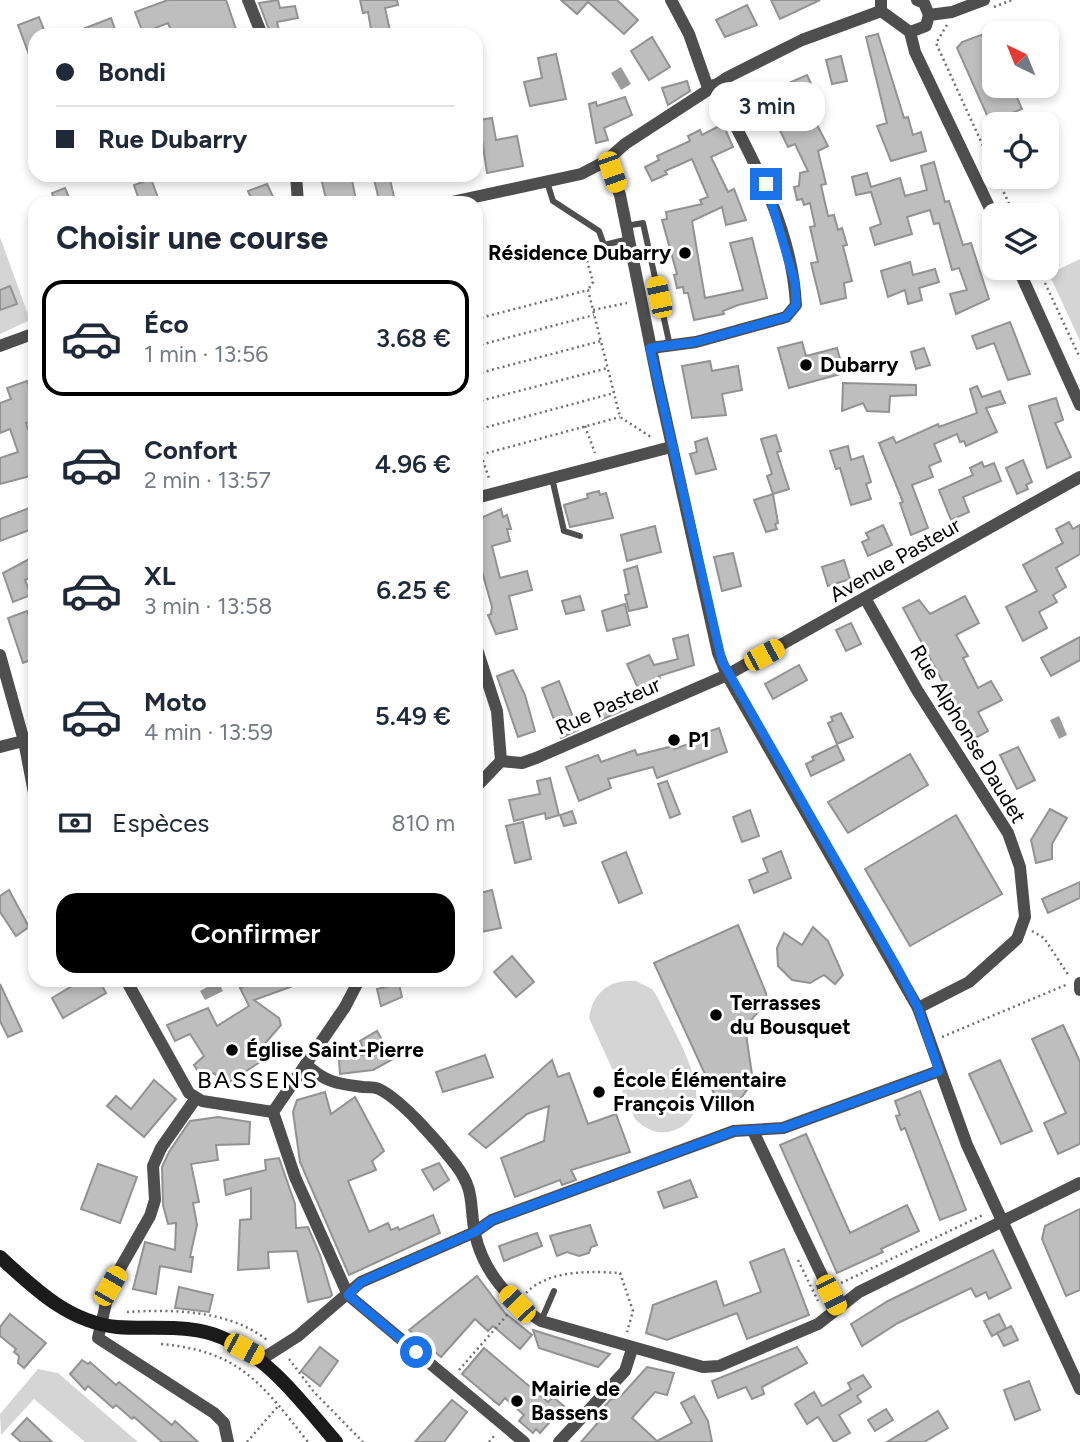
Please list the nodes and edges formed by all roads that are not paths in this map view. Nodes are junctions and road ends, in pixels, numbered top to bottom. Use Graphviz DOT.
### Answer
graph roads {
  1 [pos="248,0"];
  2 [pos="671,0"];
  3 [pos="917,0"];
  4 [pos="984,0"];
  5 [pos="881,6"];
  6 [pos="929,15"];
  7 [pos="259,28"];
  8 [pos="910,32"];
  9 [pos="711,87"];
  10 [pos="606,161"];
  11 [pos="547,182"];
  12 [pos="480,196"];
  13 [pos="987,203"];
  14 [pos="627,233"];
  15 [pos="1023,280"];
  16 [pos="28,335"];
  17 [pos="0,346"];
  18 [pos="670,346"];
  19 [pos="650,348"];
  20 [pos="1080,405"];
  21 [pos="671,447"];
  22 [pos="1080,477"];
  23 [pos="552,478"];
  24 [pos="483,496"];
  25 [pos="580,536"];
  26 [pos="865,598"];
  27 [pos="0,655"];
  28 [pos="483,668"];
  29 [pos="727,674"];
  30 [pos="28,736"];
  31 [pos="28,739"];
  32 [pos="0,747"];
  33 [pos="502,761"];
  34 [pos="483,780"];
  35 [pos="130,987"];
  36 [pos="355,987"];
  37 [pos="918,1008"];
  38 [pos="306,1064"];
  39 [pos="939,1071"];
  40 [pos="196,1098"];
  41 [pos="273,1112"];
  42 [pos="754,1131"];
  43 [pos="1080,1183"];
  44 [pos="1004,1222"];
  45 [pos="475,1232"];
  46 [pos="0,1257"];
  47 [pos="554,1291"];
  48 [pos="348,1295"];
  49 [pos="838,1309"];
  50 [pos="541,1321"];
  51 [pos="100,1323"];
  52 [pos="632,1349"];
  53 [pos="262,1359"];
  54 [pos="1080,1389"];
  55 [pos="228,1442"];
  56 [pos="336,1442"];
  57 [pos="524,1442"];
  58 [pos="559,1442"];
  1 -- 7 [label="street"];
  2 -- 9 [label="street"];
  3 -- 6 [label="street"];
  4 -- 6 [label="street"];
  5 -- 8 [label="street"];
  5 -- 9 [label="street"];
  6 -- 8 [label="street"];
  8 -- 13 [label="street"];
  9 -- 10 [label="street"];
  9 -- 18 [label="street"];
  10 -- 11 [label="street"];
  10 -- 14 [label="street"];
  11 -- 12 [label="street"];
  11 -- 14 [label="lane"];
  14 -- 18 [label="lane"];
  14 -- 19 [label="street"];
  15 -- 20 [label="street"];
  16 -- 17 [label="street"];
  18 -- 19 [label="street"];
  19 -- 21 [label="street"];
  21 -- 23 [label="street"];
  21 -- 29 [label="street"];
  22 -- 26 [label="street, Avenue Pasteur"];
  23 -- 24 [label="street"];
  23 -- 25 [label="lane"];
  26 -- 29 [label="street, Avenue Pasteur"];
  26 -- 37 [label="street, Rue Alphonse Daudet"];
  27 -- 30 [label="street"];
  28 -- 33 [label="street"];
  29 -- 33 [label="street, Rue Pasteur"];
  29 -- 37 [label="street"];
  31 -- 32 [label="street"];
  33 -- 34 [label="street"];
  35 -- 40 [label="street"];
  36 -- 38 [label="street"];
  37 -- 39 [label="street"];
  38 -- 41 [label="street"];
  38 -- 45 [label="street"];
  39 -- 42 [label="street"];
  39 -- 44 [label="street"];
  40 -- 41 [label="street"];
  40 -- 51 [label="street"];
  41 -- 48 [label="street"];
  42 -- 45 [label="street"];
  42 -- 49 [label="street"];
  43 -- 44 [label="street"];
  44 -- 49 [label="street"];
  44 -- 54 [label="street"];
  45 -- 48 [label="street"];
  45 -- 50 [label="street"];
  46 -- 51 [label="street"];
  47 -- 50 [label="lane"];
  48 -- 53 [label="street"];
  48 -- 57 [label="street"];
  49 -- 52 [label="street"];
  50 -- 52 [label="street"];
  51 -- 53 [label="street"];
  51 -- 55 [label="street"];
  52 -- 58 [label="street"];
  53 -- 56 [label="street"];
}
